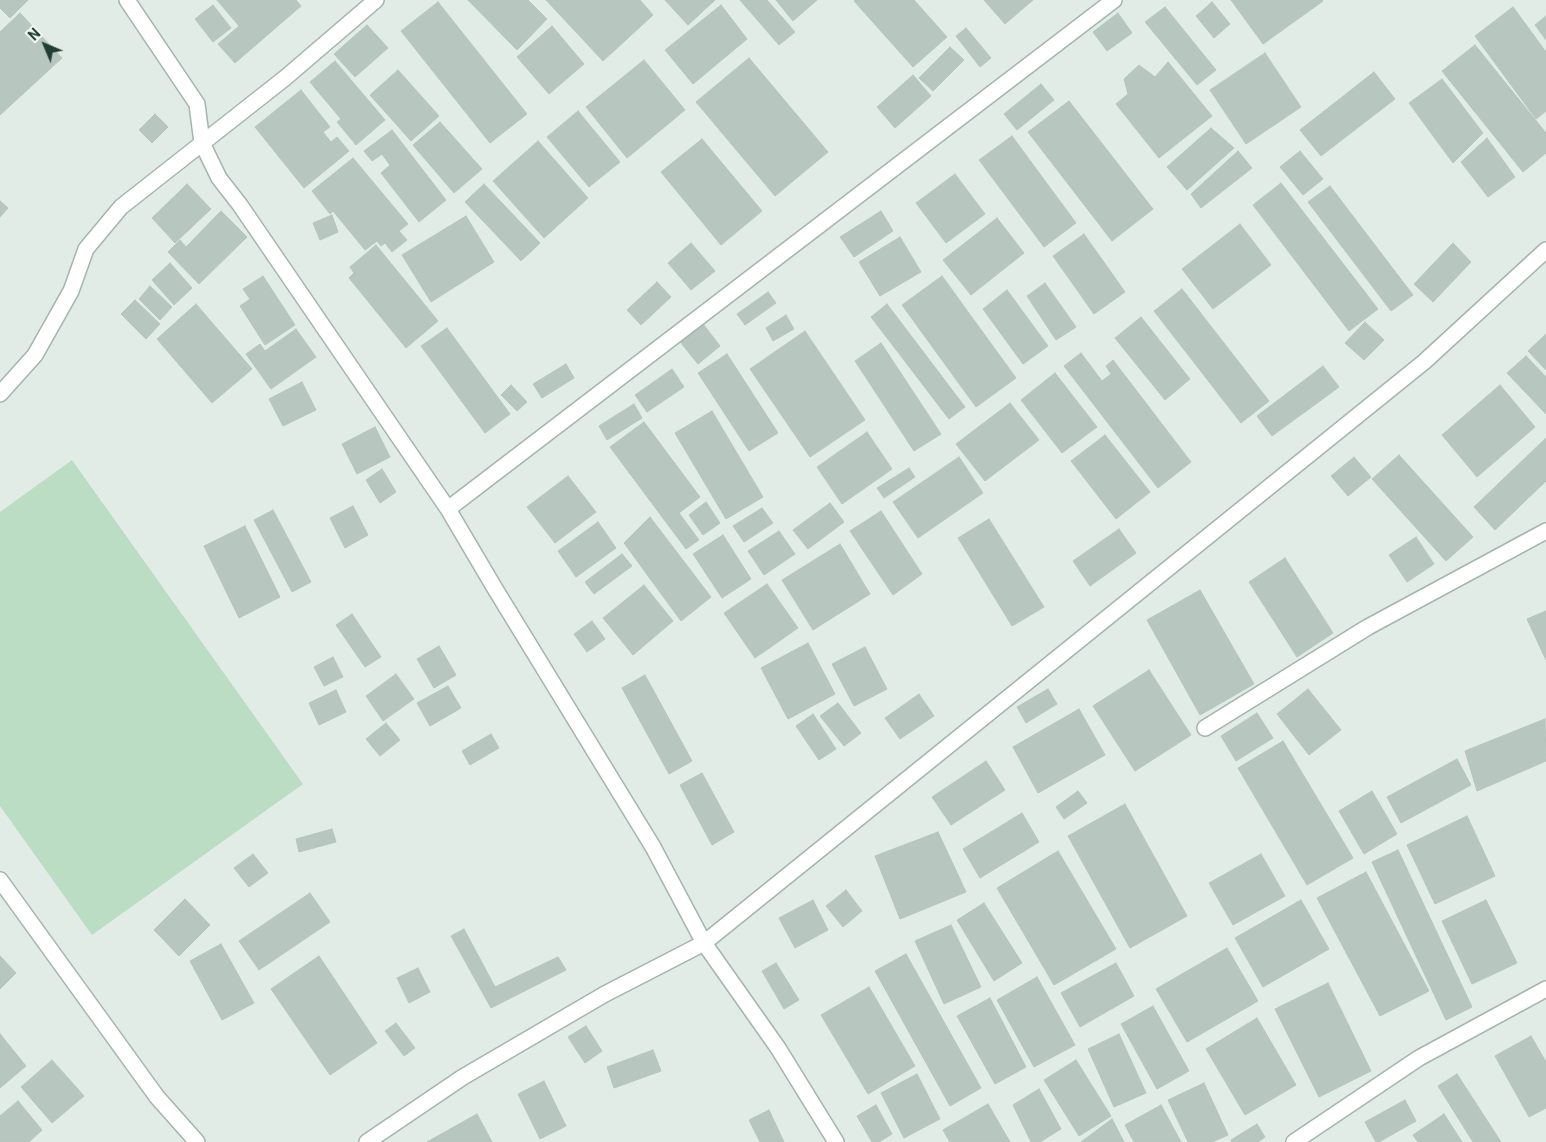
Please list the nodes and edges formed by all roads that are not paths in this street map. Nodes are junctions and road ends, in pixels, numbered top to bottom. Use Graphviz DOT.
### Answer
graph roads {
  1 [pos="127,0"];
  2 [pos="376,0"];
  3 [pos="1114,0"];
  4 [pos="202,143"];
  5 [pos="1546,250"];
  6 [pos="0,394"];
  7 [pos="448,510"];
  8 [pos="1546,531"];
  9 [pos="1205,728"];
  10 [pos="0,880"];
  11 [pos="704,943"];
  12 [pos="1546,989"];
  13 [pos="197,1142"];
  14 [pos="367,1142"];
  15 [pos="836,1142"];
  16 [pos="1294,1142"];
  1 -- 4 [label="street"];
  2 -- 4 [label="street"];
  3 -- 7 [label="street"];
  4 -- 6 [label="street"];
  4 -- 7 [label="street"];
  5 -- 11 [label="street"];
  7 -- 11 [label="street"];
  8 -- 9 [label="street"];
  10 -- 13 [label="street"];
  11 -- 14 [label="street"];
  11 -- 15 [label="street"];
  12 -- 16 [label="street"];
}
